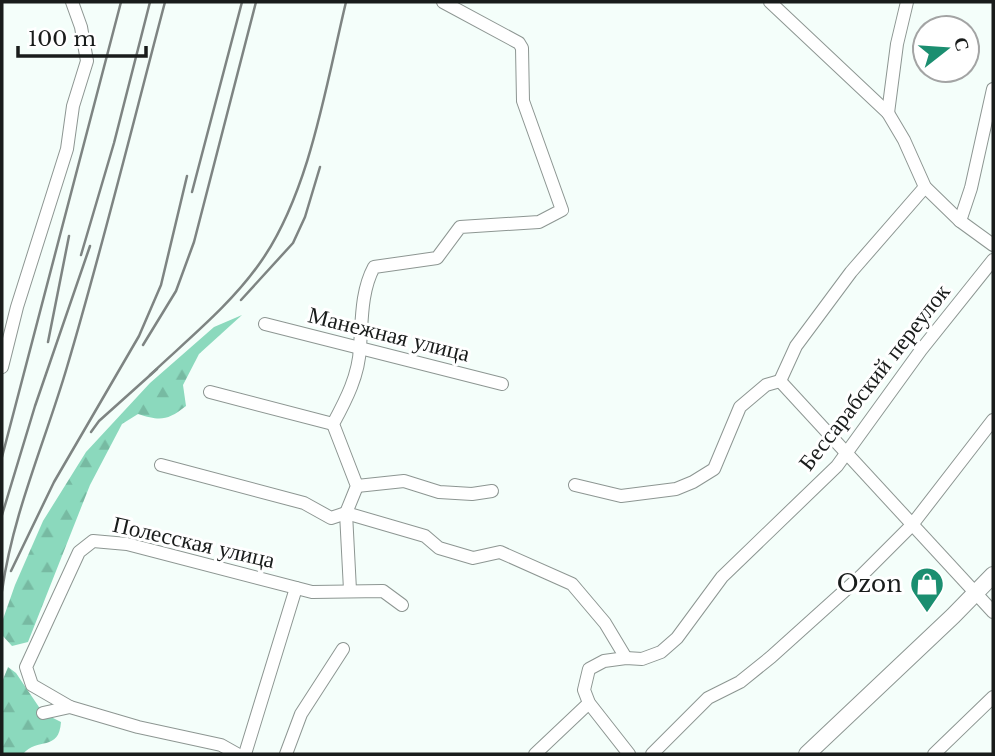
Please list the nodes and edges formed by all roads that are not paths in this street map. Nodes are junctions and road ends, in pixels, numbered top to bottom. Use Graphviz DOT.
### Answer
graph roads {
  1 [pos="72,2"];
  2 [pos="443,2"];
  3 [pos="770,2"];
  4 [pos="907,2"];
  5 [pos="993,89"];
  6 [pos="888,113"];
  7 [pos="925,187"];
  8 [pos="960,221"];
  9 [pos="993,245"];
  10 [pos="993,260"];
  11 [pos="265,324"];
  12 [pos="360,348"];
  13 [pos="2,367"];
  14 [pos="780,381"];
  15 [pos="502,384"];
  16 [pos="210,392"];
  17 [pos="993,420"];
  18 [pos="333,424"];
  19 [pos="846,451"];
  20 [pos="161,465"];
  21 [pos="575,485"];
  22 [pos="357,486"];
  23 [pos="492,491"];
  24 [pos="346,513"];
  25 [pos="912,522"];
  26 [pos="993,575"];
  27 [pos="296,588"];
  28 [pos="349,590"];
  29 [pos="975,594"];
  30 [pos="402,605"];
  31 [pos="993,612"];
  32 [pos="343,649"];
  33 [pos="626,658"];
  34 [pos="993,697"];
  35 [pos="589,703"];
  36 [pos="69,707"];
  37 [pos="43,713"];
  38 [pos="237,754"];
  39 [pos="245,754"];
  40 [pos="286,754"];
  41 [pos="535,754"];
  42 [pos="629,754"];
  43 [pos="652,754"];
  44 [pos="807,754"];
  45 [pos="934,754"];
  1 -- 13 [label="street"];
  2 -- 12 [label="street"];
  3 -- 6 [label="street"];
  4 -- 6 [label="street"];
  5 -- 8 [label="street"];
  6 -- 7 [label="street"];
  7 -- 8 [label="street"];
  7 -- 14 [label="street"];
  8 -- 9 [label="street"];
  10 -- 19 [label="street, Бессарабский переулок"];
  11 -- 12 [label="street, Манежная улица"];
  12 -- 15 [label="street, Манежная улица"];
  12 -- 18 [label="street"];
  14 -- 19 [label="street"];
  14 -- 21 [label="street"];
  16 -- 18 [label="street"];
  17 -- 25 [label="street"];
  18 -- 22 [label="street"];
  19 -- 25 [label="street"];
  19 -- 33 [label="street, Бессарабский переулок"];
  20 -- 24 [label="street"];
  22 -- 23 [label="street"];
  22 -- 24 [label="street"];
  24 -- 28 [label="street"];
  24 -- 33 [label="street"];
  25 -- 29 [label="street"];
  25 -- 43 [label="street"];
  26 -- 29 [label="main road"];
  27 -- 28 [label="street, Полесская улица"];
  27 -- 36 [label="street, Полесская улица"];
  27 -- 39 [label="street"];
  28 -- 30 [label="street, Полесская улица"];
  29 -- 31 [label="street"];
  29 -- 44 [label="main road"];
  32 -- 40 [label="street"];
  33 -- 35 [label="street, Бессарабский переулок"];
  34 -- 45 [label="street"];
  35 -- 41 [label="street"];
  35 -- 42 [label="street"];
  36 -- 37 [label="street"];
  36 -- 38 [label="street"];
}
